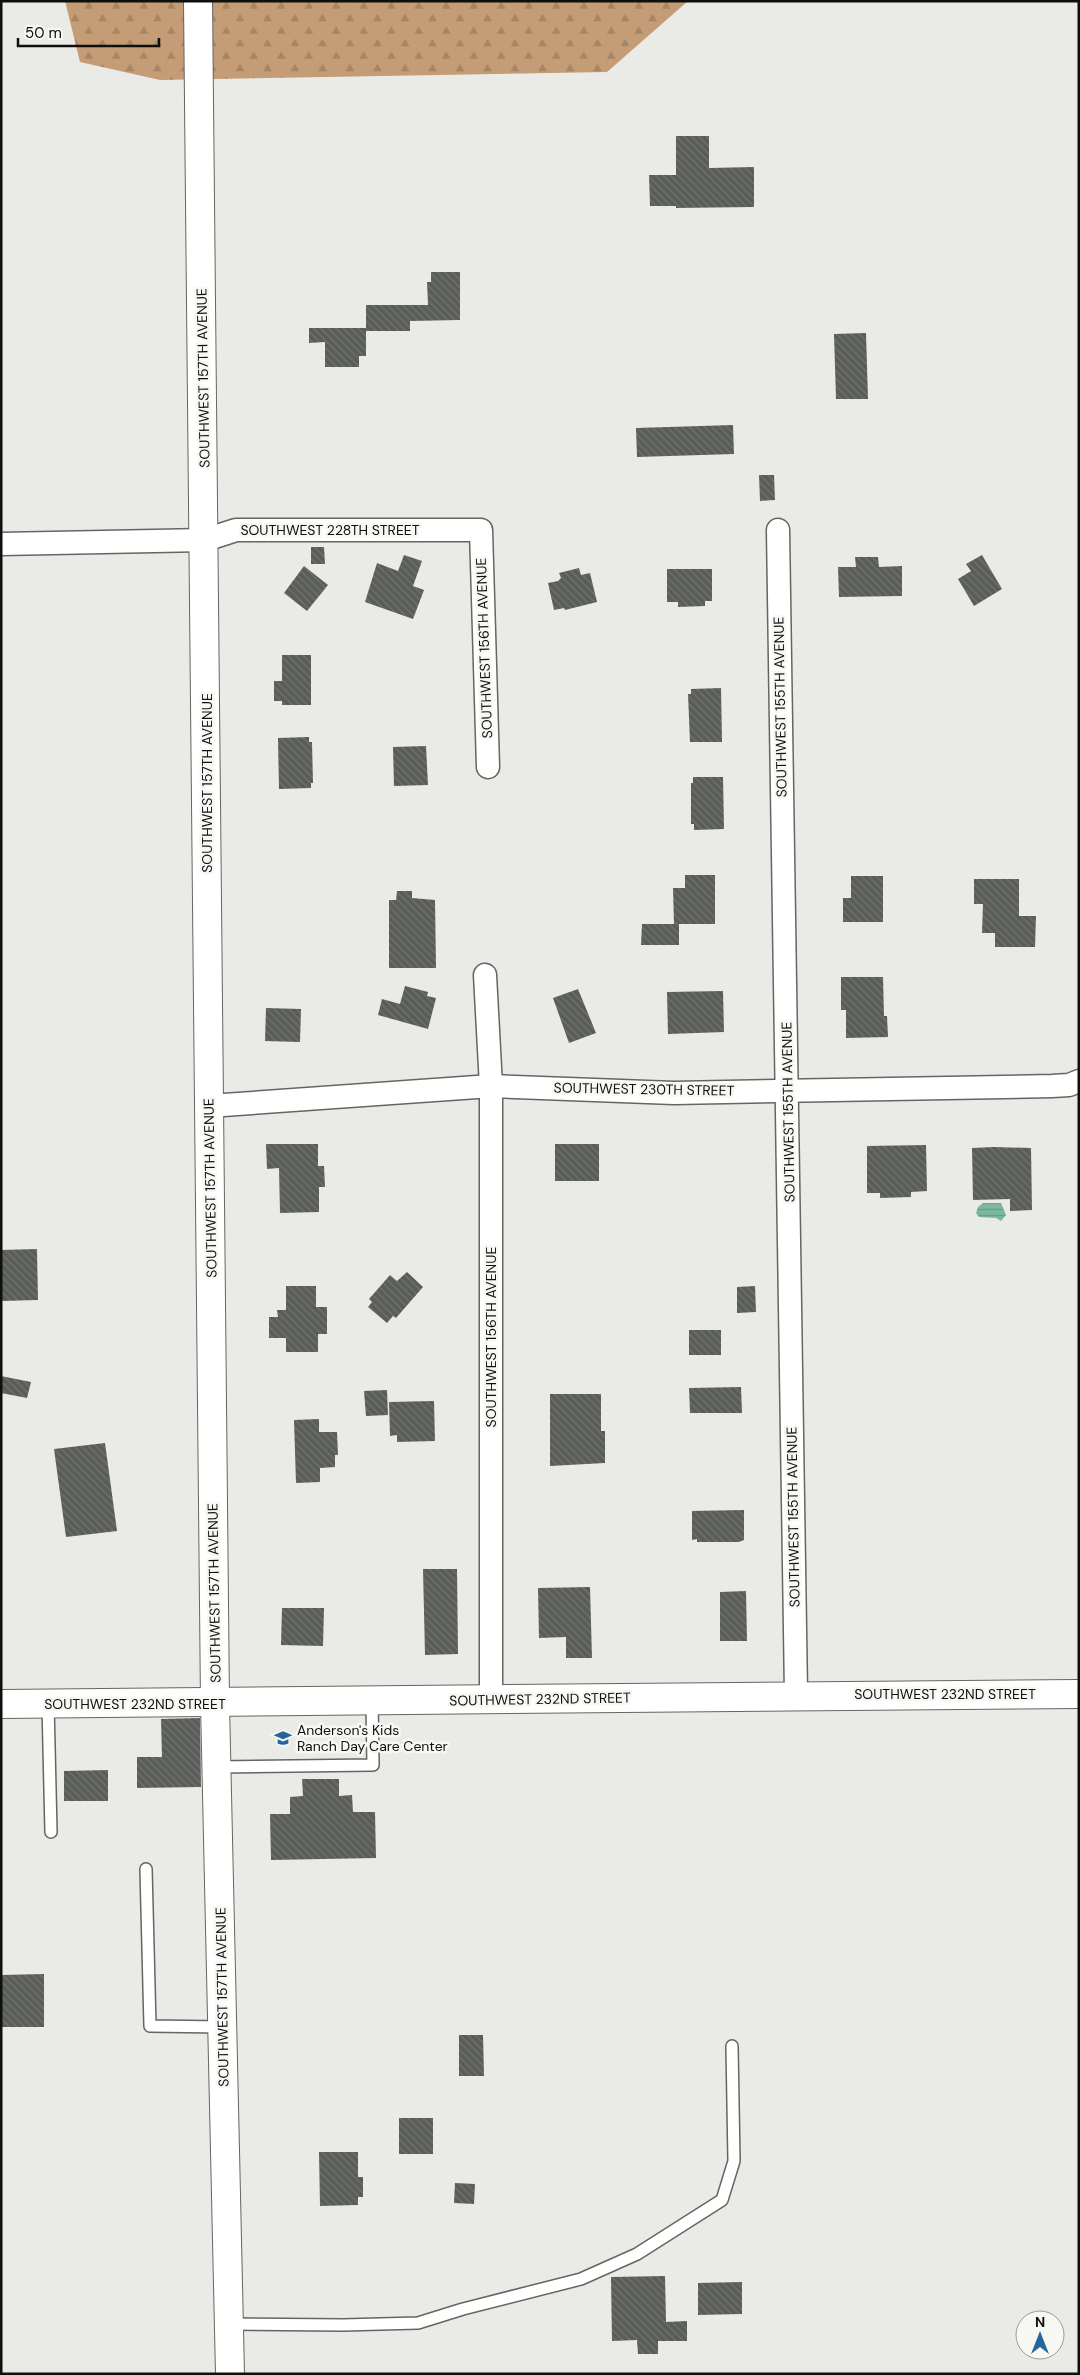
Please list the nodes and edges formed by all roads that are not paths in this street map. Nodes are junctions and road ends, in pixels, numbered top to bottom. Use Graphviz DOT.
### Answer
graph roads {
  1 [pos="198,1"];
  2 [pos="481,530"];
  3 [pos="778,530"];
  4 [pos="205,540"];
  5 [pos="1,544"];
  6 [pos="488,767"];
  7 [pos="485,975"];
  8 [pos="1079,1081"];
  9 [pos="491,1086"];
  10 [pos="787,1089"];
  11 [pos="209,1106"];
  12 [pos="796,1694"];
  13 [pos="1079,1694"];
  14 [pos="491,1700"];
  15 [pos="372,1701"];
  16 [pos="1,1704"];
  17 [pos="48,1704"];
  18 [pos="216,1704"];
  19 [pos="217,1767"];
  20 [pos="51,1832"];
  21 [pos="146,1869"];
  22 [pos="222,2027"];
  23 [pos="732,2046"];
  24 [pos="229,2324"];
  25 [pos="230,2374"];
  1 -- 4 [label="street, SOUTHWEST 157TH AVENUE"];
  2 -- 4 [label="street, SOUTHWEST 228TH STREET"];
  2 -- 6 [label="street, SOUTHWEST 156TH AVENUE"];
  3 -- 10 [label="street, SOUTHWEST 155TH AVENUE"];
  4 -- 5 [label="street, SOUTHWEST 228TH STREET"];
  4 -- 11 [label="street, SOUTHWEST 157TH AVENUE"];
  7 -- 9 [label="street, SOUTHWEST 156TH AVENUE"];
  8 -- 10 [label="street, SOUTHWEST 230TH STREET"];
  9 -- 10 [label="street, SOUTHWEST 230TH STREET"];
  9 -- 11 [label="street, SOUTHWEST 230TH STREET"];
  9 -- 14 [label="street, SOUTHWEST 156TH AVENUE"];
  10 -- 12 [label="street, SOUTHWEST 155TH AVENUE"];
  11 -- 18 [label="street, SOUTHWEST 157TH AVENUE"];
  12 -- 13 [label="street, SOUTHWEST 232ND STREET"];
  12 -- 14 [label="street, SOUTHWEST 232ND STREET"];
  14 -- 15 [label="street, SOUTHWEST 232ND STREET"];
  15 -- 18 [label="street, SOUTHWEST 232ND STREET"];
  15 -- 19 [label="lane"];
  16 -- 17 [label="street, SOUTHWEST 232ND STREET"];
  17 -- 18 [label="street, SOUTHWEST 232ND STREET"];
  17 -- 20 [label="lane"];
  18 -- 19 [label="street, SOUTHWEST 157TH AVENUE"];
  19 -- 22 [label="street, SOUTHWEST 157TH AVENUE"];
  21 -- 22 [label="lane"];
  22 -- 24 [label="street, SOUTHWEST 157TH AVENUE"];
  23 -- 24 [label="lane"];
  24 -- 25 [label="street, SOUTHWEST 157TH AVENUE"];
}
